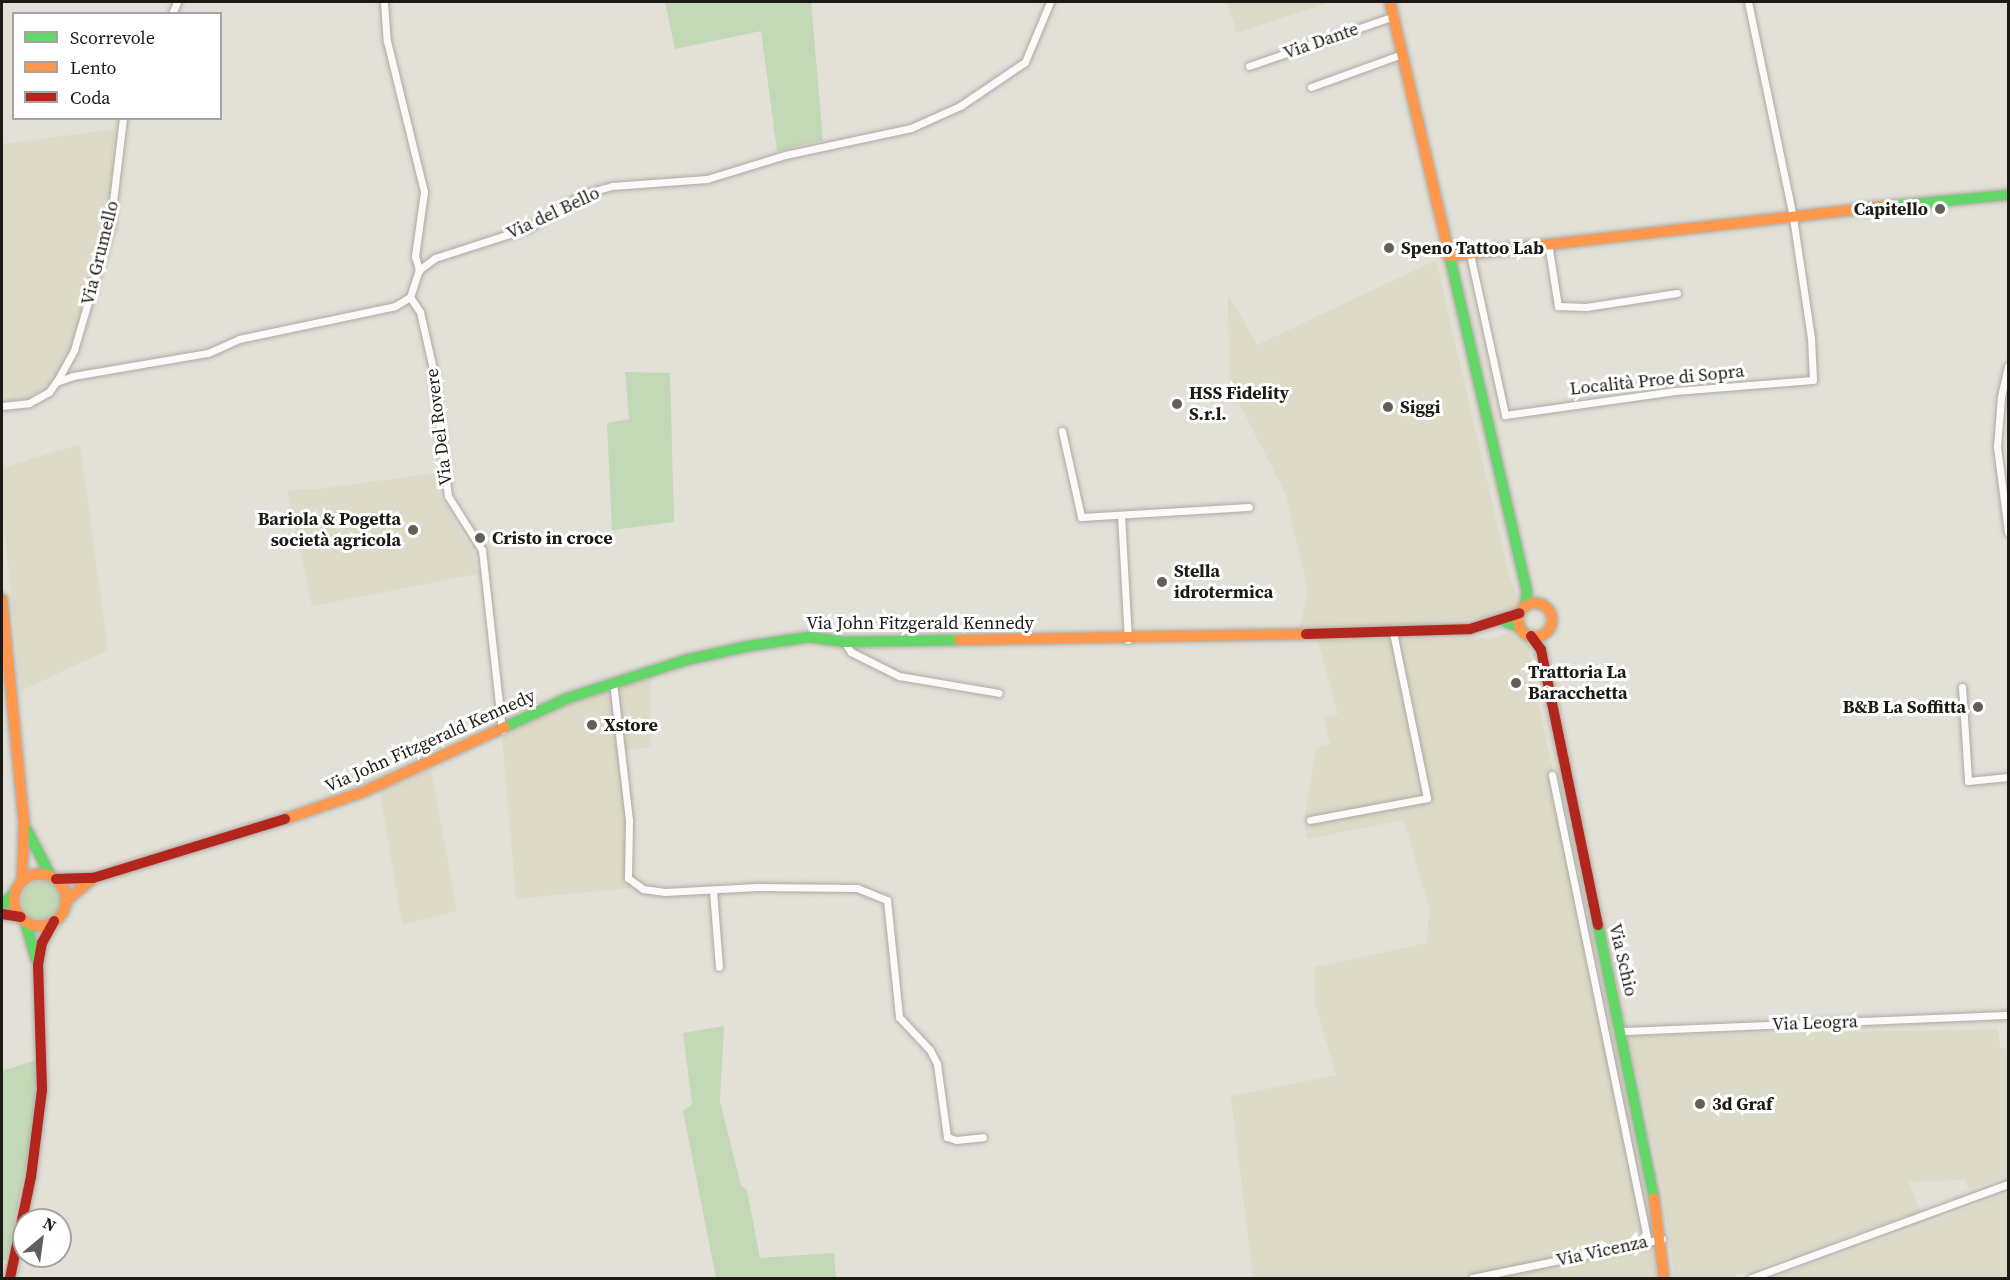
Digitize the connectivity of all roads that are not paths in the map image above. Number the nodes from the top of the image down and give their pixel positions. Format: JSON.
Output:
{"nodes":[{"id":1,"x":384,"y":2,"type":"edge"},
{"id":2,"x":1050,"y":2,"type":"edge"},
{"id":3,"x":1390,"y":2,"type":"edge"},
{"id":4,"x":1748,"y":2,"type":"edge"},
{"id":5,"x":1394,"y":16,"type":"junction"},
{"id":6,"x":1402,"y":54,"type":"junction"},
{"id":7,"x":1249,"y":66,"type":"dead end"},
{"id":8,"x":1311,"y":87,"type":"dead end"},
{"id":9,"x":123,"y":120,"type":"edge"},
{"id":10,"x":2008,"y":195,"type":"edge"},
{"id":11,"x":1793,"y":217,"type":"junction"},
{"id":12,"x":1548,"y":243,"type":"junction"},
{"id":13,"x":1470,"y":254,"type":"junction"},
{"id":14,"x":1448,"y":256,"type":"junction"},
{"id":15,"x":419,"y":270,"type":"junction"},
{"id":16,"x":1677,"y":293,"type":"dead end"},
{"id":17,"x":410,"y":297,"type":"junction"},
{"id":18,"x":2008,"y":366,"type":"edge"},
{"id":19,"x":56,"y":382,"type":"junction"},
{"id":20,"x":2,"y":406,"type":"edge"},
{"id":21,"x":1062,"y":431,"type":"dead end"},
{"id":22,"x":1249,"y":507,"type":"dead end"},
{"id":23,"x":1121,"y":516,"type":"junction"},
{"id":24,"x":2008,"y":532,"type":"edge"},
{"id":25,"x":1527,"y":591,"type":"junction"},
{"id":26,"x":2,"y":599,"type":"edge"},
{"id":27,"x":1540,"y":604,"type":"junction"},
{"id":28,"x":1522,"y":610,"type":"junction"},
{"id":29,"x":1504,"y":621,"type":"junction"},
{"id":30,"x":1520,"y":627,"type":"junction"},
{"id":31,"x":1393,"y":632,"type":"junction"},
{"id":32,"x":1546,"y":633,"type":"junction"},
{"id":33,"x":1531,"y":636,"type":"junction"},
{"id":34,"x":1128,"y":640,"type":"junction"},
{"id":35,"x":844,"y":642,"type":"junction"},
{"id":36,"x":1541,"y":650,"type":"junction"},
{"id":37,"x":613,"y":681,"type":"junction"},
{"id":38,"x":1962,"y":687,"type":"dead end"},
{"id":39,"x":999,"y":693,"type":"dead end"},
{"id":40,"x":502,"y":730,"type":"junction"},
{"id":41,"x":1552,"y":775,"type":"dead end"},
{"id":42,"x":2008,"y":777,"type":"edge"},
{"id":43,"x":1310,"y":820,"type":"dead end"},
{"id":44,"x":24,"y":822,"type":"junction"},
{"id":45,"x":53,"y":877,"type":"junction"},
{"id":46,"x":93,"y":879,"type":"junction"},
{"id":47,"x":19,"y":886,"type":"junction"},
{"id":48,"x":712,"y":891,"type":"junction"},
{"id":49,"x":66,"y":901,"type":"junction"},
{"id":50,"x":2,"y":906,"type":"edge"},
{"id":51,"x":2,"y":914,"type":"edge"},
{"id":52,"x":23,"y":919,"type":"junction"},
{"id":53,"x":54,"y":921,"type":"junction"},
{"id":54,"x":38,"y":965,"type":"junction"},
{"id":55,"x":719,"y":967,"type":"dead end"},
{"id":56,"x":2008,"y":1016,"type":"edge"},
{"id":57,"x":1622,"y":1030,"type":"junction"},
{"id":58,"x":983,"y":1137,"type":"dead end"},
{"id":59,"x":2008,"y":1184,"type":"edge"},
{"id":60,"x":1662,"y":1239,"type":"junction"},
{"id":61,"x":1648,"y":1242,"type":"junction"},
{"id":62,"x":10,"y":1278,"type":"edge"},
{"id":63,"x":1472,"y":1278,"type":"edge"},
{"id":64,"x":1664,"y":1278,"type":"edge"},
{"id":65,"x":1751,"y":1278,"type":"edge"}],
"edges":[{"from":1,"to":15,"type":"street"},
{"from":2,"to":15,"type":"street","name":"Via del Bello"},
{"from":3,"to":5,"type":"main road"},
{"from":4,"to":11,"type":"street","name":"Località Proe di Sopra"},
{"from":5,"to":6,"type":"main road"},
{"from":5,"to":7,"type":"street","name":"Via Dante"},
{"from":6,"to":8,"type":"street"},
{"from":6,"to":14,"type":"main road"},
{"from":9,"to":19,"type":"street","name":"Via Grumello"},
{"from":10,"to":11,"type":"main road"},
{"from":11,"to":12,"type":"main road"},
{"from":11,"to":13,"type":"street","name":"Località Proe di Sopra"},
{"from":12,"to":13,"type":"main road"},
{"from":12,"to":16,"type":"street"},
{"from":13,"to":14,"type":"main road"},
{"from":14,"to":25,"type":"main road"},
{"from":15,"to":17,"type":"street"},
{"from":17,"to":19,"type":"street"},
{"from":17,"to":40,"type":"street","name":"Via Del Rovere"},
{"from":18,"to":24,"type":"street"},
{"from":19,"to":20,"type":"street"},
{"from":21,"to":23,"type":"street"},
{"from":22,"to":23,"type":"street"},
{"from":23,"to":34,"type":"street"},
{"from":25,"to":27,"type":"main road"},
{"from":25,"to":28,"type":"main road"},
{"from":26,"to":44,"type":"main road"},
{"from":27,"to":28,"type":"main road"},
{"from":27,"to":32,"type":"main road"},
{"from":28,"to":29,"type":"main road","name":"Via John Fitzgerald Kennedy"},
{"from":28,"to":30,"type":"main road"},
{"from":29,"to":30,"type":"main road"},
{"from":29,"to":31,"type":"main road","name":"Via John Fitzgerald Kennedy"},
{"from":30,"to":33,"type":"main road"},
{"from":31,"to":34,"type":"main road","name":"Via John Fitzgerald Kennedy"},
{"from":31,"to":43,"type":"street"},
{"from":32,"to":33,"type":"main road"},
{"from":32,"to":36,"type":"main road","name":"Via Schio"},
{"from":33,"to":36,"type":"main road","name":"Via Schio"},
{"from":34,"to":35,"type":"main road","name":"Via John Fitzgerald Kennedy"},
{"from":35,"to":37,"type":"main road","name":"Via John Fitzgerald Kennedy"},
{"from":35,"to":39,"type":"street"},
{"from":36,"to":57,"type":"main road","name":"Via Schio"},
{"from":37,"to":40,"type":"main road","name":"Via John Fitzgerald Kennedy"},
{"from":37,"to":48,"type":"street"},
{"from":38,"to":42,"type":"street"},
{"from":40,"to":46,"type":"main road","name":"Via John Fitzgerald Kennedy"},
{"from":41,"to":61,"type":"street","name":"Via Schio"},
{"from":44,"to":45,"type":"main road"},
{"from":44,"to":47,"type":"main road"},
{"from":45,"to":46,"type":"main road","name":"Via John Fitzgerald Kennedy"},
{"from":45,"to":47,"type":"main road"},
{"from":45,"to":49,"type":"main road"},
{"from":46,"to":49,"type":"main road","name":"Via John Fitzgerald Kennedy"},
{"from":47,"to":50,"type":"main road"},
{"from":47,"to":52,"type":"main road"},
{"from":48,"to":55,"type":"street"},
{"from":48,"to":58,"type":"street"},
{"from":49,"to":53,"type":"main road"},
{"from":51,"to":52,"type":"main road"},
{"from":52,"to":53,"type":"main road"},
{"from":52,"to":54,"type":"main road"},
{"from":53,"to":54,"type":"main road"},
{"from":54,"to":62,"type":"main road"},
{"from":56,"to":57,"type":"street","name":"Via Leogra"},
{"from":57,"to":60,"type":"main road","name":"Via Schio"},
{"from":59,"to":65,"type":"street"},
{"from":60,"to":61,"type":"street","name":"Via Vicenza"},
{"from":60,"to":64,"type":"main road","name":"Via Schio"},
{"from":61,"to":63,"type":"street","name":"Via Vicenza"}]}
